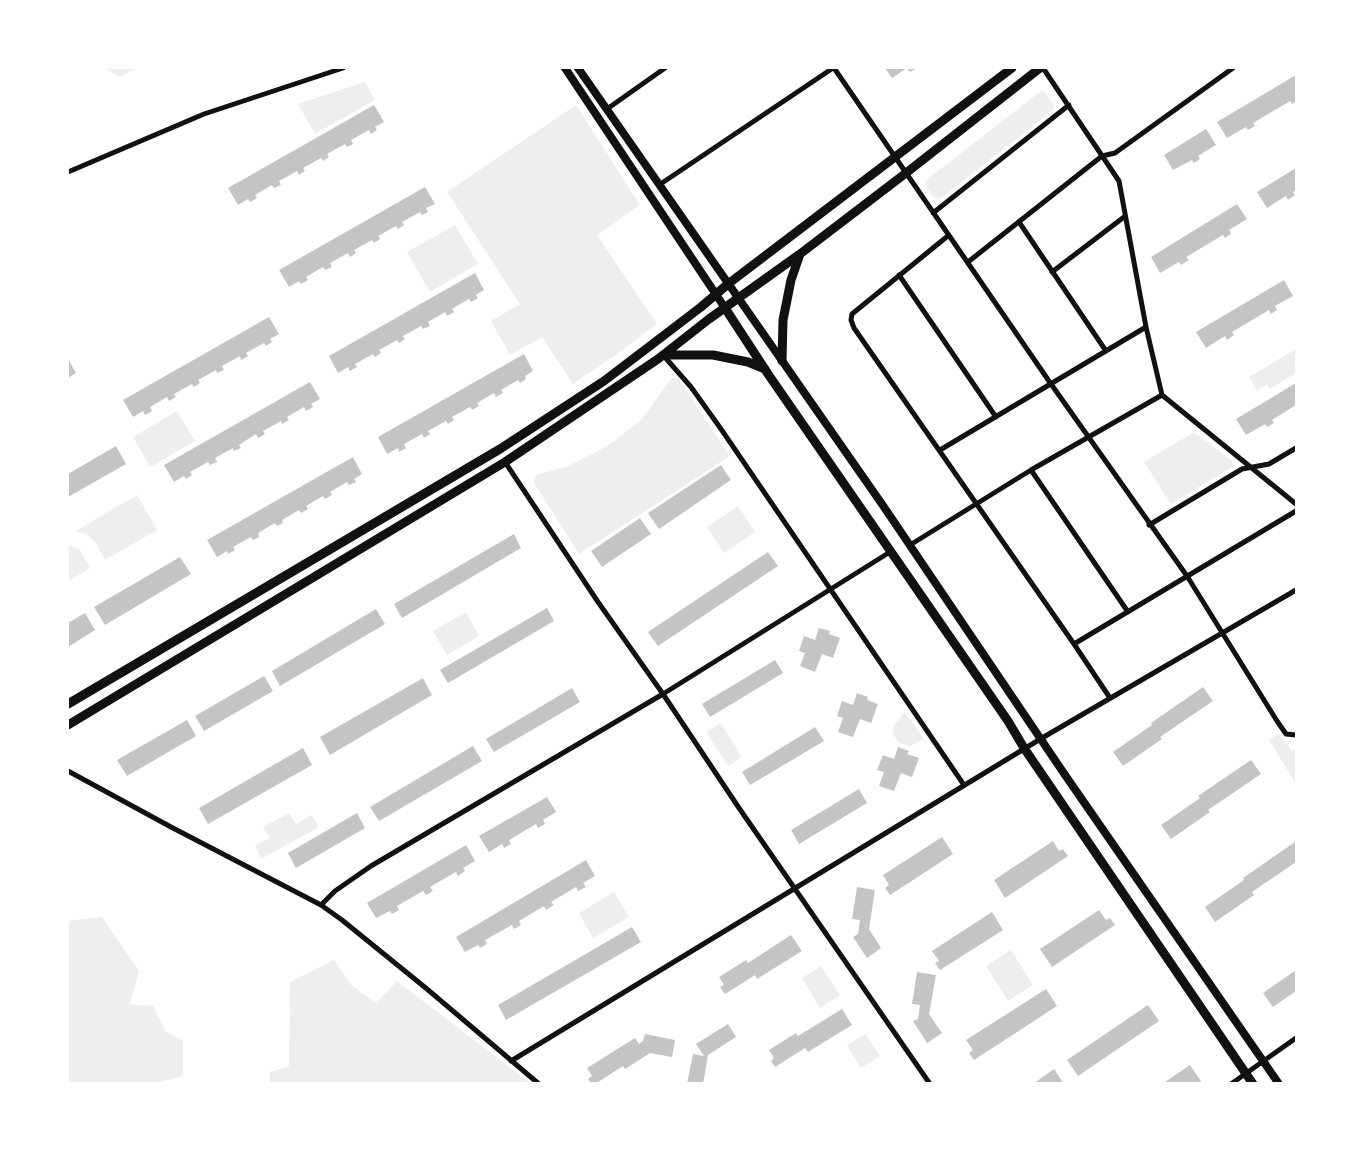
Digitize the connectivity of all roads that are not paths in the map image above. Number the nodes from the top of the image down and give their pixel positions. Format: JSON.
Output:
{"nodes":[{"id":1,"x":343,"y":68,"type":"edge"},
{"id":2,"x":565,"y":68,"type":"edge"},
{"id":3,"x":578,"y":68,"type":"edge"},
{"id":4,"x":665,"y":68,"type":"edge"},
{"id":5,"x":833,"y":68,"type":"edge"},
{"id":6,"x":1012,"y":68,"type":"edge"},
{"id":7,"x":1041,"y":68,"type":"edge"},
{"id":8,"x":1233,"y":68,"type":"edge"},
{"id":9,"x":1069,"y":105,"type":"junction"},
{"id":10,"x":607,"y":109,"type":"junction"},
{"id":11,"x":1102,"y":156,"type":"junction"},
{"id":12,"x":894,"y":158,"type":"junction"},
{"id":13,"x":68,"y":172,"type":"edge"},
{"id":14,"x":906,"y":173,"type":"junction"},
{"id":15,"x":659,"y":185,"type":"junction"},
{"id":16,"x":933,"y":213,"type":"junction"},
{"id":17,"x":1124,"y":217,"type":"junction"},
{"id":18,"x":1019,"y":222,"type":"junction"},
{"id":19,"x":949,"y":235,"type":"junction"},
{"id":20,"x":800,"y":254,"type":"junction"},
{"id":21,"x":968,"y":262,"type":"junction"},
{"id":22,"x":1052,"y":272,"type":"junction"},
{"id":23,"x":899,"y":274,"type":"junction"},
{"id":24,"x":728,"y":284,"type":"junction"},
{"id":25,"x":716,"y":294,"type":"junction"},
{"id":26,"x":739,"y":298,"type":"junction"},
{"id":27,"x":725,"y":308,"type":"junction"},
{"id":28,"x":1146,"y":327,"type":"junction"},
{"id":29,"x":1106,"y":351,"type":"junction"},
{"id":30,"x":663,"y":355,"type":"junction"},
{"id":31,"x":782,"y":362,"type":"junction"},
{"id":32,"x":765,"y":369,"type":"junction"},
{"id":33,"x":1051,"y":384,"type":"junction"},
{"id":34,"x":1162,"y":395,"type":"junction"},
{"id":35,"x":996,"y":417,"type":"junction"},
{"id":36,"x":1088,"y":436,"type":"junction"},
{"id":37,"x":1296,"y":448,"type":"edge"},
{"id":38,"x":940,"y":450,"type":"junction"},
{"id":39,"x":505,"y":462,"type":"junction"},
{"id":40,"x":1252,"y":468,"type":"junction"},
{"id":41,"x":1031,"y":470,"type":"junction"},
{"id":42,"x":976,"y":504,"type":"junction"},
{"id":43,"x":1296,"y":504,"type":"edge"},
{"id":44,"x":1296,"y":511,"type":"edge"},
{"id":45,"x":1149,"y":525,"type":"junction"},
{"id":46,"x":910,"y":545,"type":"junction"},
{"id":47,"x":890,"y":552,"type":"junction"},
{"id":48,"x":1187,"y":576,"type":"junction"},
{"id":49,"x":830,"y":590,"type":"junction"},
{"id":50,"x":1296,"y":590,"type":"edge"},
{"id":51,"x":1128,"y":612,"type":"junction"},
{"id":52,"x":1222,"y":632,"type":"junction"},
{"id":53,"x":1074,"y":644,"type":"junction"},
{"id":54,"x":663,"y":694,"type":"junction"},
{"id":55,"x":1110,"y":698,"type":"junction"},
{"id":56,"x":68,"y":704,"type":"edge"},
{"id":57,"x":68,"y":725,"type":"edge"},
{"id":58,"x":1296,"y":735,"type":"edge"},
{"id":59,"x":1042,"y":738,"type":"junction"},
{"id":60,"x":1024,"y":748,"type":"junction"},
{"id":61,"x":68,"y":771,"type":"edge"},
{"id":62,"x":964,"y":785,"type":"junction"},
{"id":63,"x":796,"y":888,"type":"junction"},
{"id":64,"x":321,"y":905,"type":"junction"},
{"id":65,"x":1296,"y":1038,"type":"edge"},
{"id":66,"x":511,"y":1061,"type":"junction"},
{"id":67,"x":1263,"y":1061,"type":"junction"},
{"id":68,"x":1245,"y":1073,"type":"junction"},
{"id":69,"x":539,"y":1084,"type":"edge"},
{"id":70,"x":930,"y":1084,"type":"edge"},
{"id":71,"x":1231,"y":1084,"type":"edge"},
{"id":72,"x":1253,"y":1084,"type":"edge"},
{"id":73,"x":1279,"y":1084,"type":"edge"}],
"edges":[{"from":1,"to":13,"type":"street"},
{"from":2,"to":25,"type":"street"},
{"from":3,"to":10,"type":"street"},
{"from":4,"to":10,"type":"street"},
{"from":5,"to":12,"type":"street"},
{"from":5,"to":15,"type":"street"},
{"from":6,"to":12,"type":"main road"},
{"from":7,"to":9,"type":"street"},
{"from":7,"to":14,"type":"main road"},
{"from":8,"to":11,"type":"street"},
{"from":9,"to":11,"type":"street"},
{"from":9,"to":16,"type":"street"},
{"from":10,"to":15,"type":"street"},
{"from":11,"to":17,"type":"street"},
{"from":11,"to":18,"type":"street"},
{"from":12,"to":14,"type":"street"},
{"from":12,"to":24,"type":"main road"},
{"from":14,"to":16,"type":"street"},
{"from":14,"to":20,"type":"main road"},
{"from":15,"to":24,"type":"street"},
{"from":16,"to":19,"type":"street"},
{"from":17,"to":22,"type":"street"},
{"from":17,"to":28,"type":"street"},
{"from":18,"to":21,"type":"street"},
{"from":18,"to":22,"type":"street"},
{"from":19,"to":21,"type":"street"},
{"from":19,"to":23,"type":"street"},
{"from":20,"to":26,"type":"main road"},
{"from":20,"to":31,"type":"main road"},
{"from":21,"to":33,"type":"street"},
{"from":22,"to":29,"type":"street"},
{"from":23,"to":35,"type":"street"},
{"from":23,"to":38,"type":"street"},
{"from":24,"to":25,"type":"main road"},
{"from":24,"to":26,"type":"street"},
{"from":25,"to":27,"type":"street"},
{"from":25,"to":56,"type":"main road"},
{"from":26,"to":27,"type":"main road"},
{"from":26,"to":31,"type":"street"},
{"from":27,"to":30,"type":"main road"},
{"from":27,"to":32,"type":"main road"},
{"from":28,"to":29,"type":"street"},
{"from":28,"to":34,"type":"street"},
{"from":29,"to":33,"type":"street"},
{"from":30,"to":32,"type":"main road"},
{"from":30,"to":39,"type":"main road"},
{"from":30,"to":49,"type":"street"},
{"from":31,"to":46,"type":"street"},
{"from":32,"to":47,"type":"main road"},
{"from":33,"to":35,"type":"street"},
{"from":33,"to":36,"type":"street"},
{"from":34,"to":36,"type":"street"},
{"from":34,"to":40,"type":"street"},
{"from":35,"to":38,"type":"street"},
{"from":36,"to":41,"type":"street"},
{"from":36,"to":45,"type":"street"},
{"from":37,"to":40,"type":"street"},
{"from":38,"to":42,"type":"street"},
{"from":39,"to":54,"type":"street"},
{"from":39,"to":57,"type":"main road"},
{"from":40,"to":43,"type":"street"},
{"from":40,"to":45,"type":"street"},
{"from":41,"to":42,"type":"street"},
{"from":41,"to":51,"type":"street"},
{"from":42,"to":46,"type":"street"},
{"from":42,"to":53,"type":"street"},
{"from":44,"to":48,"type":"street"},
{"from":45,"to":48,"type":"street"},
{"from":46,"to":59,"type":"street"},
{"from":47,"to":49,"type":"street"},
{"from":47,"to":60,"type":"main road"},
{"from":48,"to":51,"type":"street"},
{"from":48,"to":52,"type":"street"},
{"from":49,"to":54,"type":"street"},
{"from":49,"to":62,"type":"street"},
{"from":50,"to":52,"type":"street"},
{"from":51,"to":53,"type":"street"},
{"from":52,"to":55,"type":"street"},
{"from":52,"to":58,"type":"street"},
{"from":53,"to":55,"type":"street"},
{"from":54,"to":63,"type":"street"},
{"from":54,"to":64,"type":"street"},
{"from":55,"to":59,"type":"street"},
{"from":59,"to":60,"type":"street"},
{"from":59,"to":67,"type":"street"},
{"from":60,"to":62,"type":"street"},
{"from":60,"to":68,"type":"main road"},
{"from":61,"to":64,"type":"street"},
{"from":62,"to":63,"type":"street"},
{"from":63,"to":66,"type":"street"},
{"from":63,"to":70,"type":"street"},
{"from":64,"to":66,"type":"street"},
{"from":65,"to":67,"type":"street"},
{"from":66,"to":69,"type":"street"},
{"from":67,"to":68,"type":"street"},
{"from":67,"to":73,"type":"street"},
{"from":68,"to":71,"type":"street"},
{"from":68,"to":72,"type":"main road"}]}
